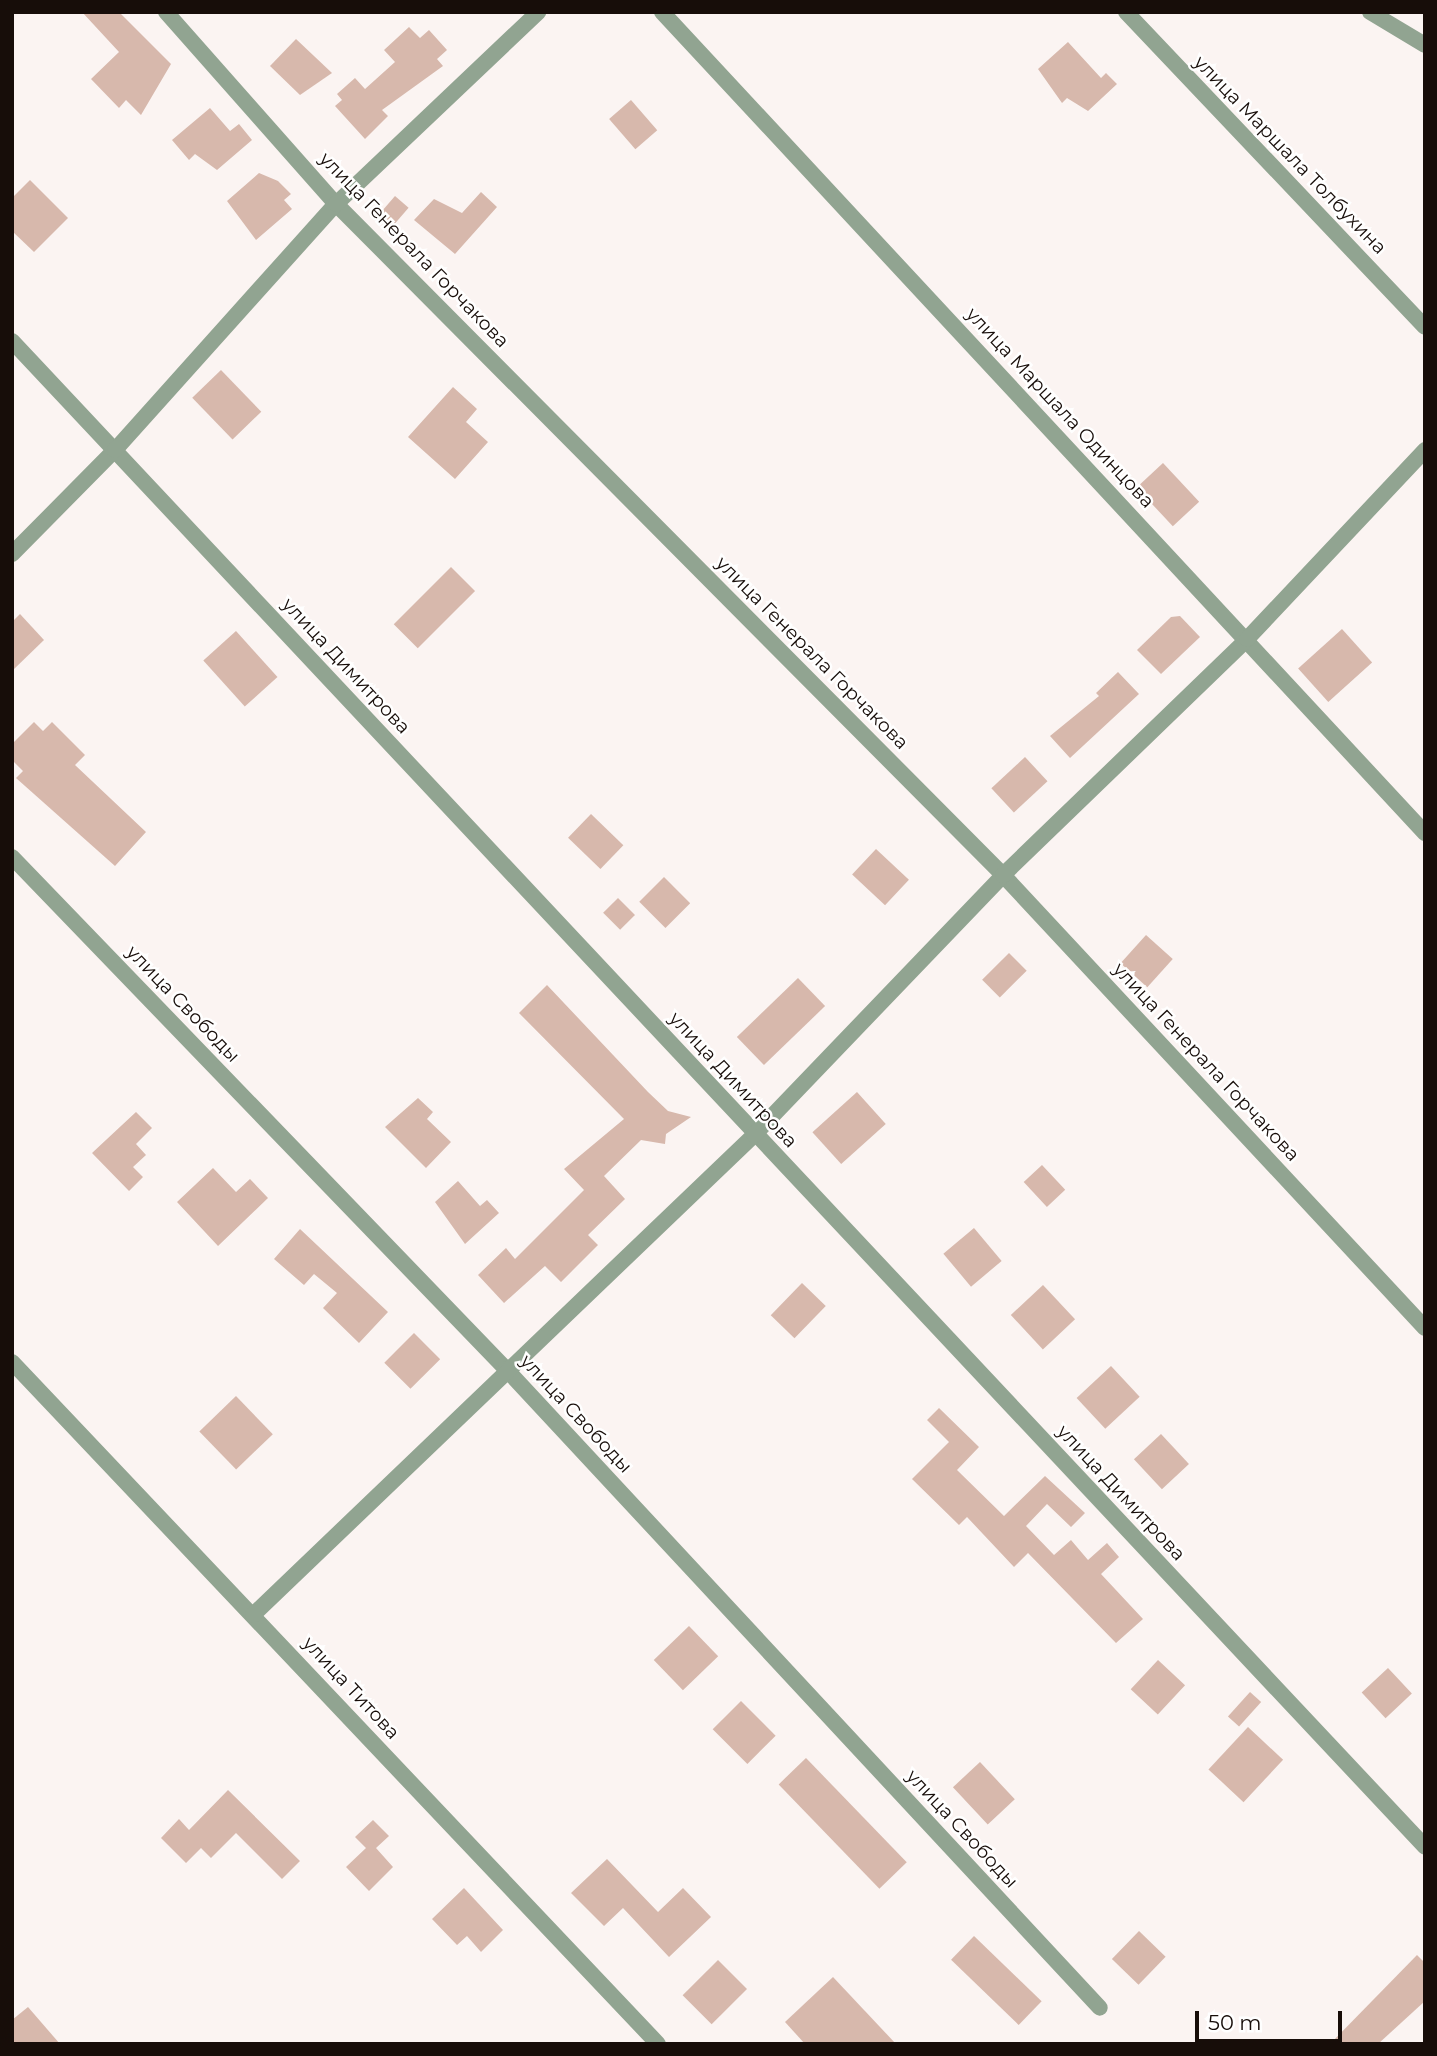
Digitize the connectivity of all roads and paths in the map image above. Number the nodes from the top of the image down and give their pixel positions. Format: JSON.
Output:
{"nodes":[{"id":1,"x":166,"y":12,"type":"edge"},
{"id":2,"x":538,"y":12,"type":"edge"},
{"id":3,"x":662,"y":12,"type":"edge"},
{"id":4,"x":1126,"y":12,"type":"edge"},
{"id":5,"x":1370,"y":12,"type":"edge"},
{"id":6,"x":1425,"y":45,"type":"edge"},
{"id":7,"x":337,"y":204,"type":"junction"},
{"id":8,"x":1425,"y":327,"type":"edge"},
{"id":9,"x":12,"y":341,"type":"edge"},
{"id":10,"x":115,"y":450,"type":"junction"},
{"id":11,"x":1425,"y":450,"type":"edge"},
{"id":12,"x":12,"y":554,"type":"edge"},
{"id":13,"x":1247,"y":639,"type":"junction"},
{"id":14,"x":1425,"y":833,"type":"edge"},
{"id":15,"x":12,"y":857,"type":"edge"},
{"id":16,"x":1003,"y":875,"type":"junction"},
{"id":17,"x":754,"y":1135,"type":"junction"},
{"id":18,"x":1425,"y":1328,"type":"edge"},
{"id":19,"x":12,"y":1362,"type":"edge"},
{"id":20,"x":506,"y":1369,"type":"junction"},
{"id":21,"x":253,"y":1615,"type":"junction"},
{"id":22,"x":1425,"y":1847,"type":"edge"},
{"id":23,"x":1100,"y":2008,"type":"dead end"},
{"id":24,"x":658,"y":2044,"type":"edge"}],
"edges":[{"from":1,"to":7,"type":"street","name":"улица Генерала Горчакова"},
{"from":2,"to":7,"type":"street"},
{"from":3,"to":13,"type":"street","name":"улица Маршала Одинцова"},
{"from":4,"to":8,"type":"street","name":"улица Маршала Толбухина"},
{"from":5,"to":6,"type":"street"},
{"from":7,"to":10,"type":"street"},
{"from":7,"to":16,"type":"street","name":"улица Генерала Горчакова"},
{"from":9,"to":10,"type":"street","name":"улица Димитрова"},
{"from":10,"to":12,"type":"street"},
{"from":10,"to":17,"type":"street","name":"улица Димитрова"},
{"from":11,"to":13,"type":"street"},
{"from":13,"to":14,"type":"street","name":"улица Маршала Одинцова"},
{"from":13,"to":16,"type":"street"},
{"from":15,"to":20,"type":"street","name":"улица Свободы"},
{"from":16,"to":17,"type":"street"},
{"from":16,"to":18,"type":"street","name":"улица Генерала Горчакова"},
{"from":17,"to":20,"type":"street"},
{"from":17,"to":22,"type":"street","name":"улица Димитрова"},
{"from":19,"to":21,"type":"street","name":"улица Титова"},
{"from":20,"to":21,"type":"street"},
{"from":20,"to":23,"type":"street","name":"улица Свободы"},
{"from":21,"to":24,"type":"street","name":"улица Титова"}]}
